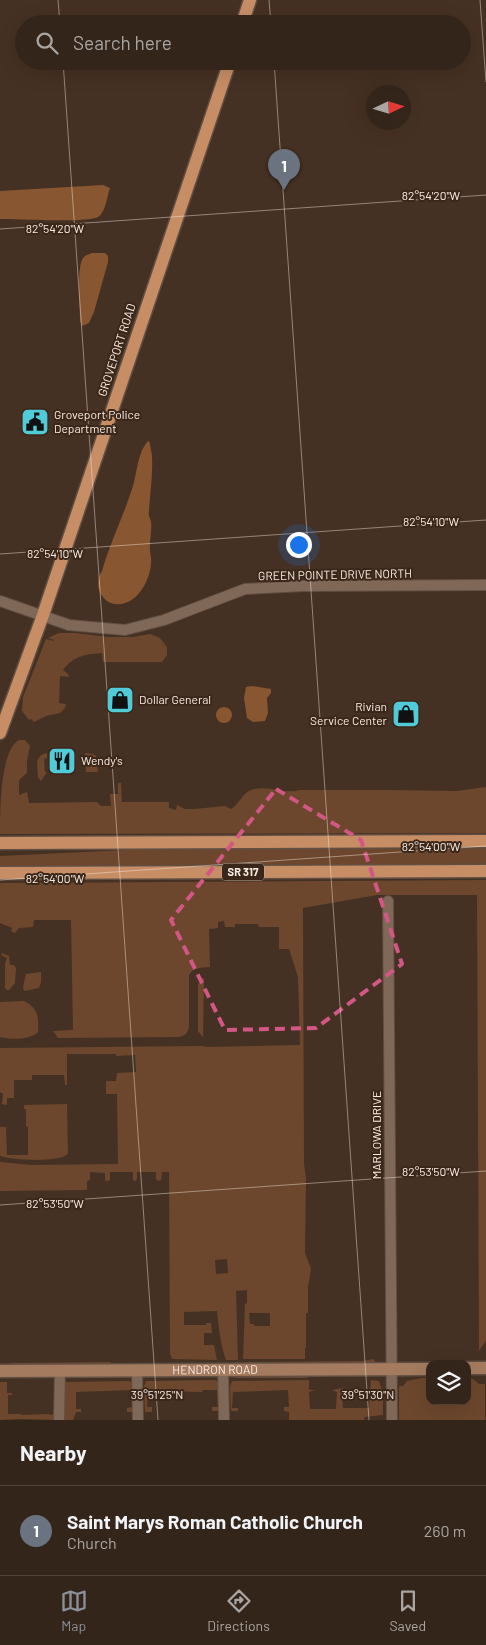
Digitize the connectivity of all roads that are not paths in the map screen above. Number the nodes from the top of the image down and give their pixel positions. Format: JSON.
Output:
{"nodes":[{"id":1,"x":250,"y":0,"type":"edge"},
{"id":2,"x":245,"y":15,"type":"edge"},
{"id":3,"x":227,"y":70,"type":"edge"},
{"id":4,"x":486,"y":586,"type":"edge"},
{"id":5,"x":0,"y":601,"type":"edge"},
{"id":6,"x":43,"y":615,"type":"junction"},
{"id":7,"x":0,"y":733,"type":"edge"},
{"id":8,"x":486,"y":841,"type":"edge"},
{"id":9,"x":0,"y":843,"type":"edge"},
{"id":10,"x":486,"y":871,"type":"edge"},
{"id":11,"x":0,"y":873,"type":"edge"},
{"id":12,"x":388,"y":901,"type":"dead end"},
{"id":13,"x":391,"y":1369,"type":"junction"},
{"id":14,"x":426,"y":1369,"type":"edge"},
{"id":15,"x":60,"y":1370,"type":"junction"},
{"id":16,"x":137,"y":1370,"type":"junction"},
{"id":17,"x":223,"y":1370,"type":"junction"},
{"id":18,"x":0,"y":1371,"type":"edge"},
{"id":19,"x":59,"y":1420,"type":"edge"},
{"id":20,"x":138,"y":1420,"type":"edge"},
{"id":21,"x":224,"y":1420,"type":"edge"},
{"id":22,"x":392,"y":1420,"type":"edge"}],
"edges":[{"from":1,"to":2,"type":"main road"},
{"from":3,"to":6,"type":"main road","name":"GROVEPORT ROAD"},
{"from":4,"to":6,"type":"street","name":"GREEN POINTE DRIVE NORTH"},
{"from":5,"to":6,"type":"street","name":"GREEN POINTE DRIVE NORTH"},
{"from":6,"to":7,"type":"main road","name":"GROVEPORT ROAD"},
{"from":8,"to":9,"type":"main road"},
{"from":10,"to":11,"type":"main road","number":"SR 317"},
{"from":12,"to":13,"type":"street","name":"MARLOWA DRIVE"},
{"from":13,"to":14,"type":"street","name":"HENDRON ROAD"},
{"from":13,"to":17,"type":"street","name":"HENDRON ROAD"},
{"from":13,"to":22,"type":"street","name":"MARLOWA DRIVE"},
{"from":15,"to":16,"type":"street","name":"HENDRON ROAD"},
{"from":15,"to":18,"type":"street","name":"HENDRON ROAD"},
{"from":15,"to":19,"type":"street"},
{"from":16,"to":17,"type":"street","name":"HENDRON ROAD"},
{"from":16,"to":20,"type":"street"},
{"from":17,"to":21,"type":"street"}]}
